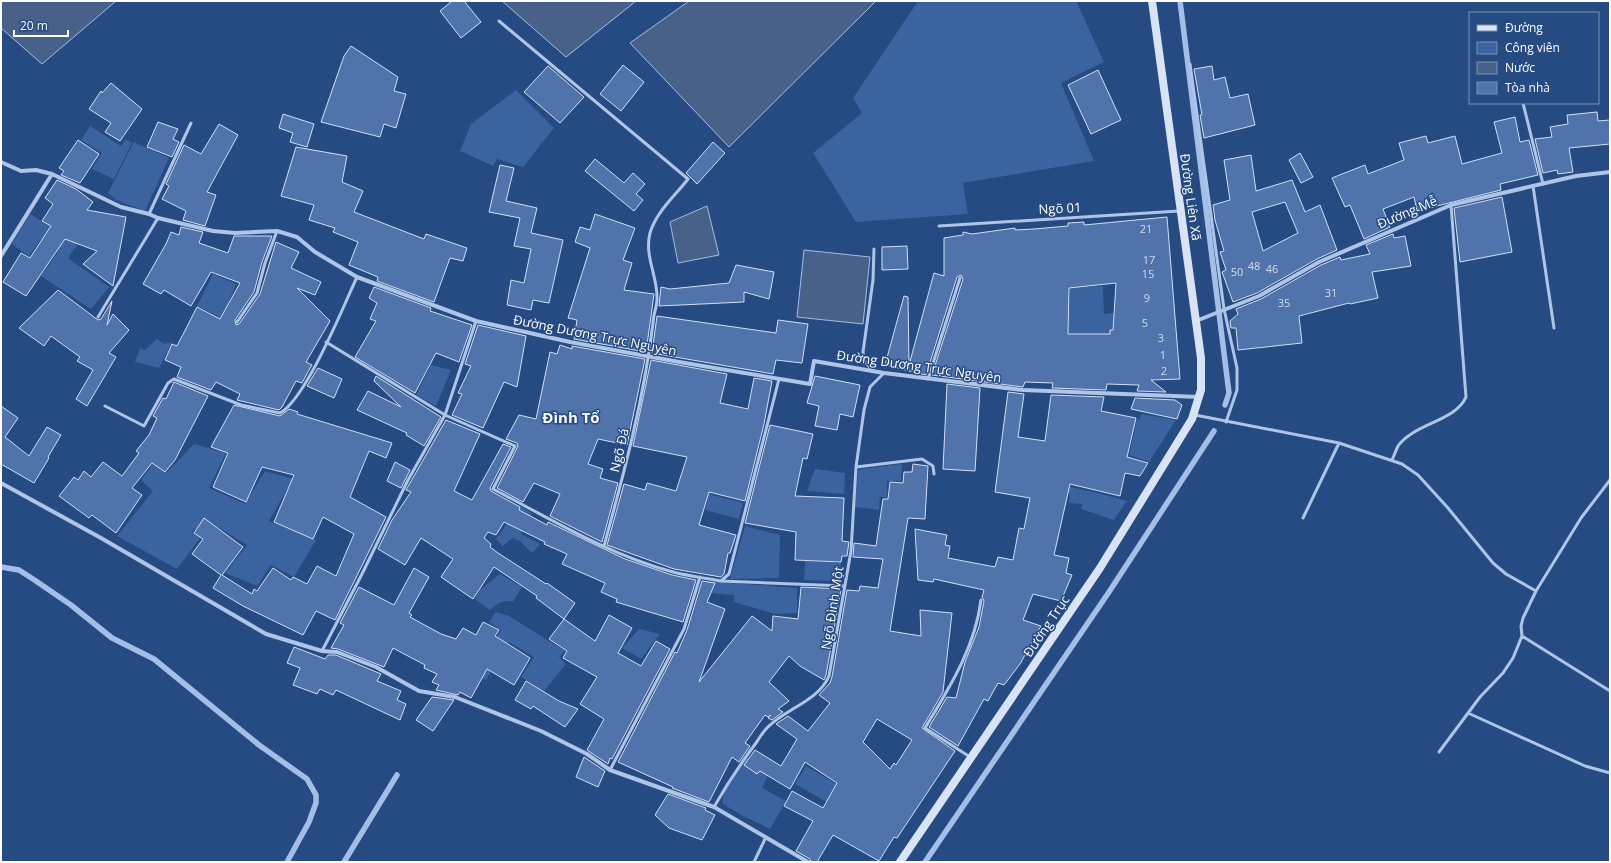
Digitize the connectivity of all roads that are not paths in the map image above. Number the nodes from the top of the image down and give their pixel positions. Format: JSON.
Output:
{"nodes":[{"id":1,"x":1152,"y":1,"type":"edge"},
{"id":2,"x":499,"y":21,"type":"dead end"},
{"id":3,"x":1190,"y":64,"type":"dead end"},
{"id":4,"x":1523,"y":104,"type":"edge"},
{"id":5,"x":191,"y":123,"type":"dead end"},
{"id":6,"x":1,"y":162,"type":"edge"},
{"id":7,"x":1610,"y":172,"type":"edge"},
{"id":8,"x":52,"y":174,"type":"junction"},
{"id":9,"x":1542,"y":184,"type":"junction"},
{"id":10,"x":1533,"y":186,"type":"junction"},
{"id":11,"x":1451,"y":204,"type":"junction"},
{"id":12,"x":1181,"y":211,"type":"junction"},
{"id":13,"x":149,"y":214,"type":"junction"},
{"id":14,"x":158,"y":218,"type":"junction"},
{"id":15,"x":939,"y":226,"type":"dead end"},
{"id":16,"x":277,"y":231,"type":"junction"},
{"id":17,"x":874,"y":249,"type":"dead end"},
{"id":18,"x":1,"y":256,"type":"edge"},
{"id":19,"x":357,"y":277,"type":"junction"},
{"id":20,"x":960,"y":278,"type":"dead end"},
{"id":21,"x":1224,"y":309,"type":"junction"},
{"id":22,"x":98,"y":317,"type":"dead end"},
{"id":23,"x":476,"y":320,"type":"junction"},
{"id":24,"x":1195,"y":321,"type":"junction"},
{"id":25,"x":237,"y":322,"type":"dead end"},
{"id":26,"x":1554,"y":328,"type":"dead end"},
{"id":27,"x":326,"y":342,"type":"junction"},
{"id":28,"x":649,"y":356,"type":"junction"},
{"id":29,"x":875,"y":372,"type":"junction"},
{"id":30,"x":884,"y":373,"type":"junction"},
{"id":31,"x":780,"y":379,"type":"junction"},
{"id":32,"x":928,"y":379,"type":"junction"},
{"id":33,"x":1199,"y":397,"type":"junction"},
{"id":34,"x":105,"y":406,"type":"dead end"},
{"id":35,"x":445,"y":415,"type":"junction"},
{"id":36,"x":1193,"y":415,"type":"junction"},
{"id":37,"x":1226,"y":422,"type":"junction"},
{"id":38,"x":1339,"y":443,"type":"junction"},
{"id":39,"x":1392,"y":460,"type":"junction"},
{"id":40,"x":856,"y":467,"type":"junction"},
{"id":41,"x":934,"y":474,"type":"dead end"},
{"id":42,"x":1610,"y":480,"type":"edge"},
{"id":43,"x":1,"y":483,"type":"edge"},
{"id":44,"x":1303,"y":518,"type":"dead end"},
{"id":45,"x":604,"y":546,"type":"junction"},
{"id":46,"x":700,"y":578,"type":"junction"},
{"id":47,"x":720,"y":581,"type":"junction"},
{"id":48,"x":845,"y":586,"type":"junction"},
{"id":49,"x":1536,"y":591,"type":"junction"},
{"id":50,"x":981,"y":600,"type":"dead end"},
{"id":51,"x":1522,"y":636,"type":"junction"},
{"id":52,"x":322,"y":651,"type":"junction"},
{"id":53,"x":1610,"y":691,"type":"edge"},
{"id":54,"x":1468,"y":713,"type":"junction"},
{"id":55,"x":1439,"y":752,"type":"dead end"},
{"id":56,"x":971,"y":758,"type":"junction"},
{"id":57,"x":610,"y":770,"type":"junction"},
{"id":58,"x":1610,"y":773,"type":"edge"},
{"id":59,"x":714,"y":807,"type":"junction"},
{"id":60,"x":766,"y":837,"type":"junction"},
{"id":61,"x":754,"y":862,"type":"edge"},
{"id":62,"x":808,"y":862,"type":"edge"},
{"id":63,"x":900,"y":862,"type":"edge"}],
"edges":[{"from":1,"to":12,"type":"street","name":"Đường Liên Xã"},
{"from":2,"to":28,"type":"lane","name":"Ngõ Đá"},
{"from":3,"to":21,"type":"lane"},
{"from":4,"to":9,"type":"lane"},
{"from":5,"to":13,"type":"lane"},
{"from":6,"to":8,"type":"street","name":"Đường Dương Trực Nguyên"},
{"from":7,"to":9,"type":"street","name":"Đường Mễ"},
{"from":8,"to":13,"type":"street","name":"Đường Dương Trực Nguyên"},
{"from":8,"to":18,"type":"street"},
{"from":9,"to":10,"type":"street","name":"Đường Mễ"},
{"from":10,"to":11,"type":"street","name":"Đường Mễ"},
{"from":10,"to":26,"type":"lane"},
{"from":11,"to":21,"type":"street","name":"Đường Mễ"},
{"from":11,"to":39,"type":"lane"},
{"from":12,"to":15,"type":"lane","name":"Ngõ 01"},
{"from":12,"to":24,"type":"street","name":"Đường Liên Xã"},
{"from":13,"to":14,"type":"street","name":"Đường Dương Trực Nguyên"},
{"from":14,"to":16,"type":"street","name":"Đường Dương Trực Nguyên"},
{"from":14,"to":22,"type":"lane"},
{"from":16,"to":19,"type":"street","name":"Đường Dương Trực Nguyên"},
{"from":16,"to":25,"type":"lane"},
{"from":17,"to":29,"type":"lane"},
{"from":19,"to":23,"type":"street","name":"Đường Dương Trực Nguyên"},
{"from":19,"to":27,"type":"lane"},
{"from":20,"to":32,"type":"lane"},
{"from":21,"to":24,"type":"street","name":"Đường Mễ"},
{"from":21,"to":37,"type":"lane"},
{"from":23,"to":28,"type":"street","name":"Đường Dương Trực Nguyên"},
{"from":23,"to":35,"type":"lane"},
{"from":24,"to":33,"type":"street","name":"Đường Liên Xã"},
{"from":27,"to":34,"type":"lane"},
{"from":27,"to":35,"type":"lane"},
{"from":28,"to":31,"type":"street","name":"Đường Dương Trực Nguyên"},
{"from":28,"to":45,"type":"lane","name":"Ngõ Đá"},
{"from":29,"to":30,"type":"street","name":"Đường Dương Trực Nguyên"},
{"from":29,"to":31,"type":"street","name":"Đường Dương Trực Nguyên"},
{"from":30,"to":32,"type":"street","name":"Đường Dương Trực Nguyên"},
{"from":30,"to":40,"type":"lane","name":"Ngõ Đình Một"},
{"from":31,"to":47,"type":"lane"},
{"from":32,"to":33,"type":"street","name":"Đường Dương Trực Nguyên"},
{"from":33,"to":36,"type":"street","name":"Đường Trục"},
{"from":35,"to":45,"type":"lane"},
{"from":35,"to":52,"type":"lane"},
{"from":36,"to":37,"type":"lane"},
{"from":36,"to":56,"type":"street","name":"Đường Trục"},
{"from":37,"to":38,"type":"lane"},
{"from":38,"to":39,"type":"lane"},
{"from":38,"to":44,"type":"lane"},
{"from":39,"to":49,"type":"lane"},
{"from":40,"to":41,"type":"lane"},
{"from":40,"to":48,"type":"lane","name":"Ngõ Đình Một"},
{"from":42,"to":49,"type":"lane"},
{"from":43,"to":52,"type":"street"},
{"from":45,"to":46,"type":"lane"},
{"from":46,"to":47,"type":"lane"},
{"from":46,"to":57,"type":"lane"},
{"from":47,"to":48,"type":"lane"},
{"from":48,"to":59,"type":"lane","name":"Ngõ Đình Một"},
{"from":49,"to":51,"type":"lane"},
{"from":50,"to":56,"type":"lane"},
{"from":51,"to":53,"type":"lane"},
{"from":51,"to":54,"type":"lane"},
{"from":52,"to":57,"type":"street"},
{"from":54,"to":55,"type":"lane"},
{"from":54,"to":58,"type":"lane"},
{"from":56,"to":63,"type":"street","name":"Đường Trục"},
{"from":57,"to":59,"type":"street"},
{"from":59,"to":60,"type":"street"},
{"from":60,"to":61,"type":"lane"},
{"from":60,"to":62,"type":"street"}]}
